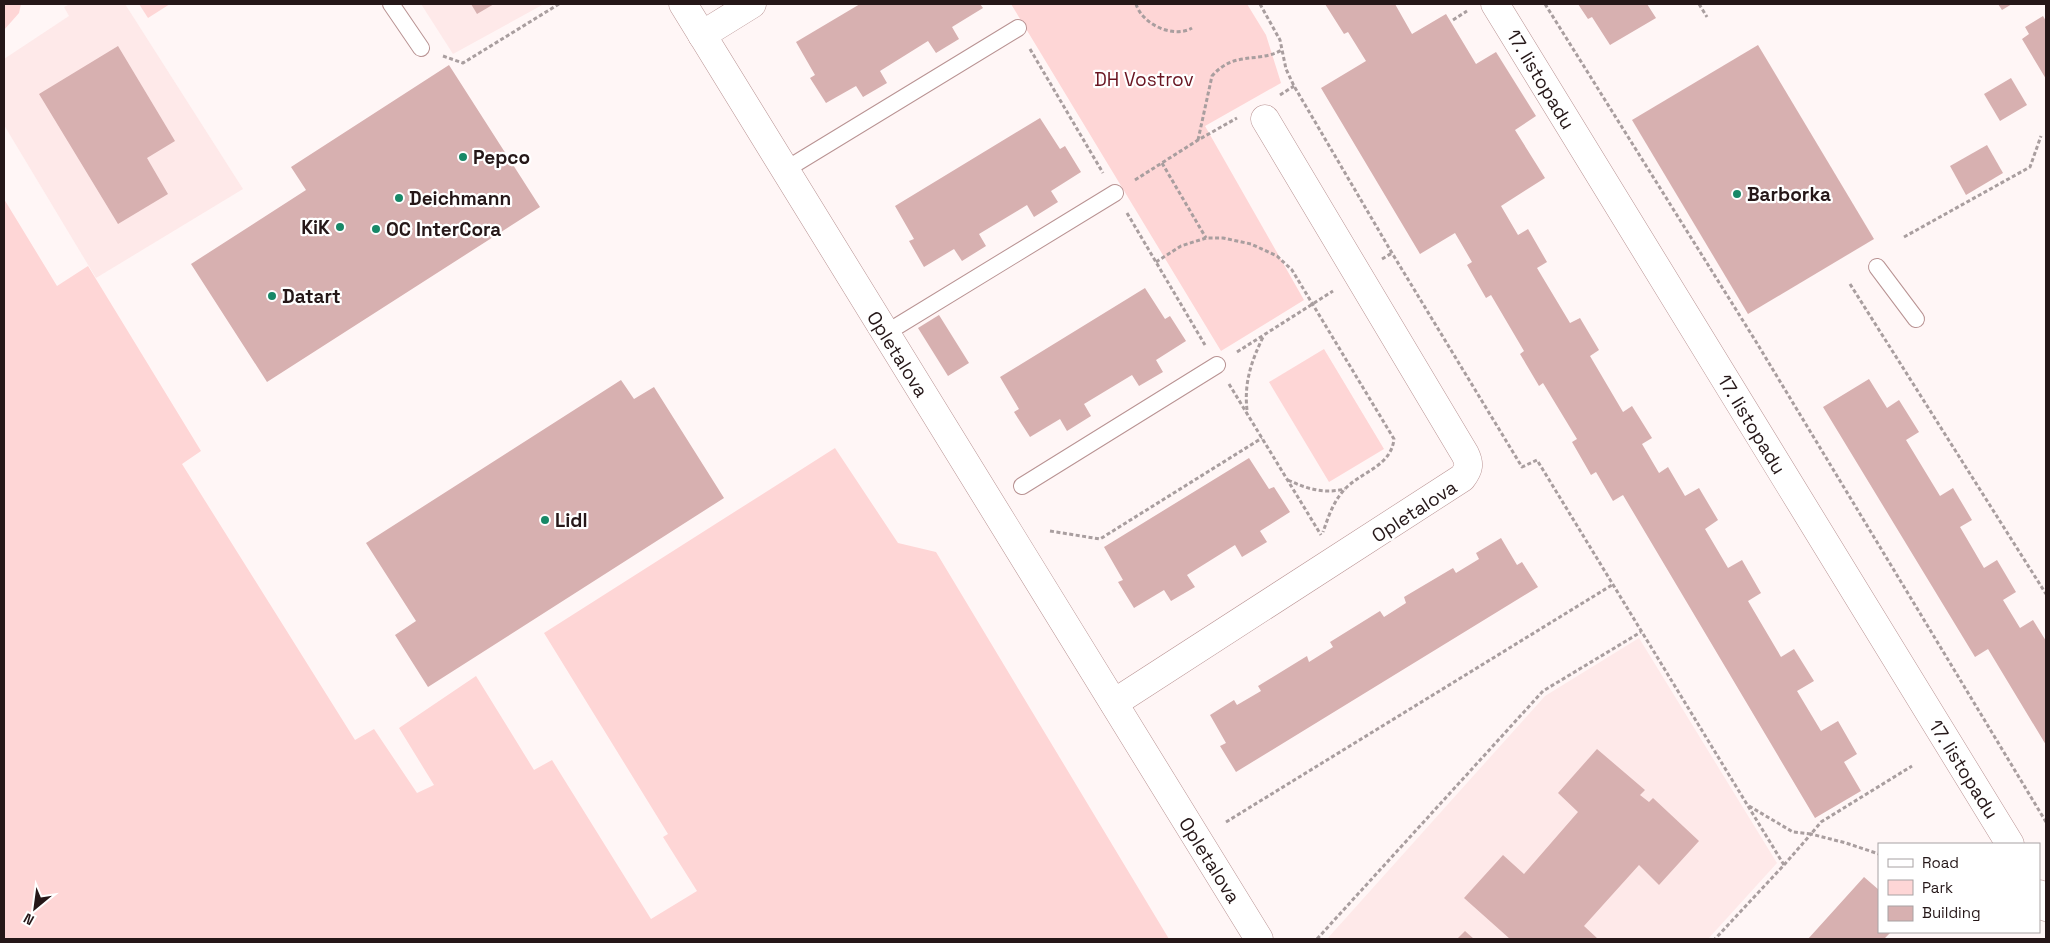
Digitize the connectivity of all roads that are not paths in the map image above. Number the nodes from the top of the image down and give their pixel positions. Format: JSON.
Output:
{"nodes":[{"id":1,"x":391,"y":4,"type":"edge"},
{"id":2,"x":683,"y":4,"type":"edge"},
{"id":3,"x":752,"y":4,"type":"edge"},
{"id":4,"x":1484,"y":5,"type":"edge"},
{"id":5,"x":1018,"y":28,"type":"road end"},
{"id":6,"x":702,"y":36,"type":"junction"},
{"id":7,"x":421,"y":48,"type":"road end"},
{"id":8,"x":1265,"y":119,"type":"dead end"},
{"id":9,"x":785,"y":170,"type":"junction"},
{"id":10,"x":1115,"y":193,"type":"road end"},
{"id":11,"x":1877,"y":267,"type":"dead end"},
{"id":12,"x":1916,"y":319,"type":"dead end"},
{"id":13,"x":886,"y":333,"type":"junction"},
{"id":14,"x":1217,"y":365,"type":"road end"},
{"id":15,"x":1022,"y":486,"type":"dead end"},
{"id":16,"x":1114,"y":703,"type":"junction"},
{"id":17,"x":2009,"y":843,"type":"edge"},
{"id":18,"x":1260,"y":939,"type":"edge"}],
"edges":[{"from":1,"to":7,"type":"lane"},
{"from":2,"to":6,"type":"street","name":"Opletalova"},
{"from":3,"to":6,"type":"street"},
{"from":4,"to":17,"type":"street","name":"17. listopadu"},
{"from":5,"to":9,"type":"lane"},
{"from":6,"to":9,"type":"street","name":"Opletalova"},
{"from":8,"to":16,"type":"street","name":"Opletalova"},
{"from":9,"to":13,"type":"street","name":"Opletalova"},
{"from":10,"to":13,"type":"lane"},
{"from":11,"to":12,"type":"lane"},
{"from":13,"to":16,"type":"street","name":"Opletalova"},
{"from":14,"to":15,"type":"lane"},
{"from":16,"to":18,"type":"street","name":"Opletalova"}]}
